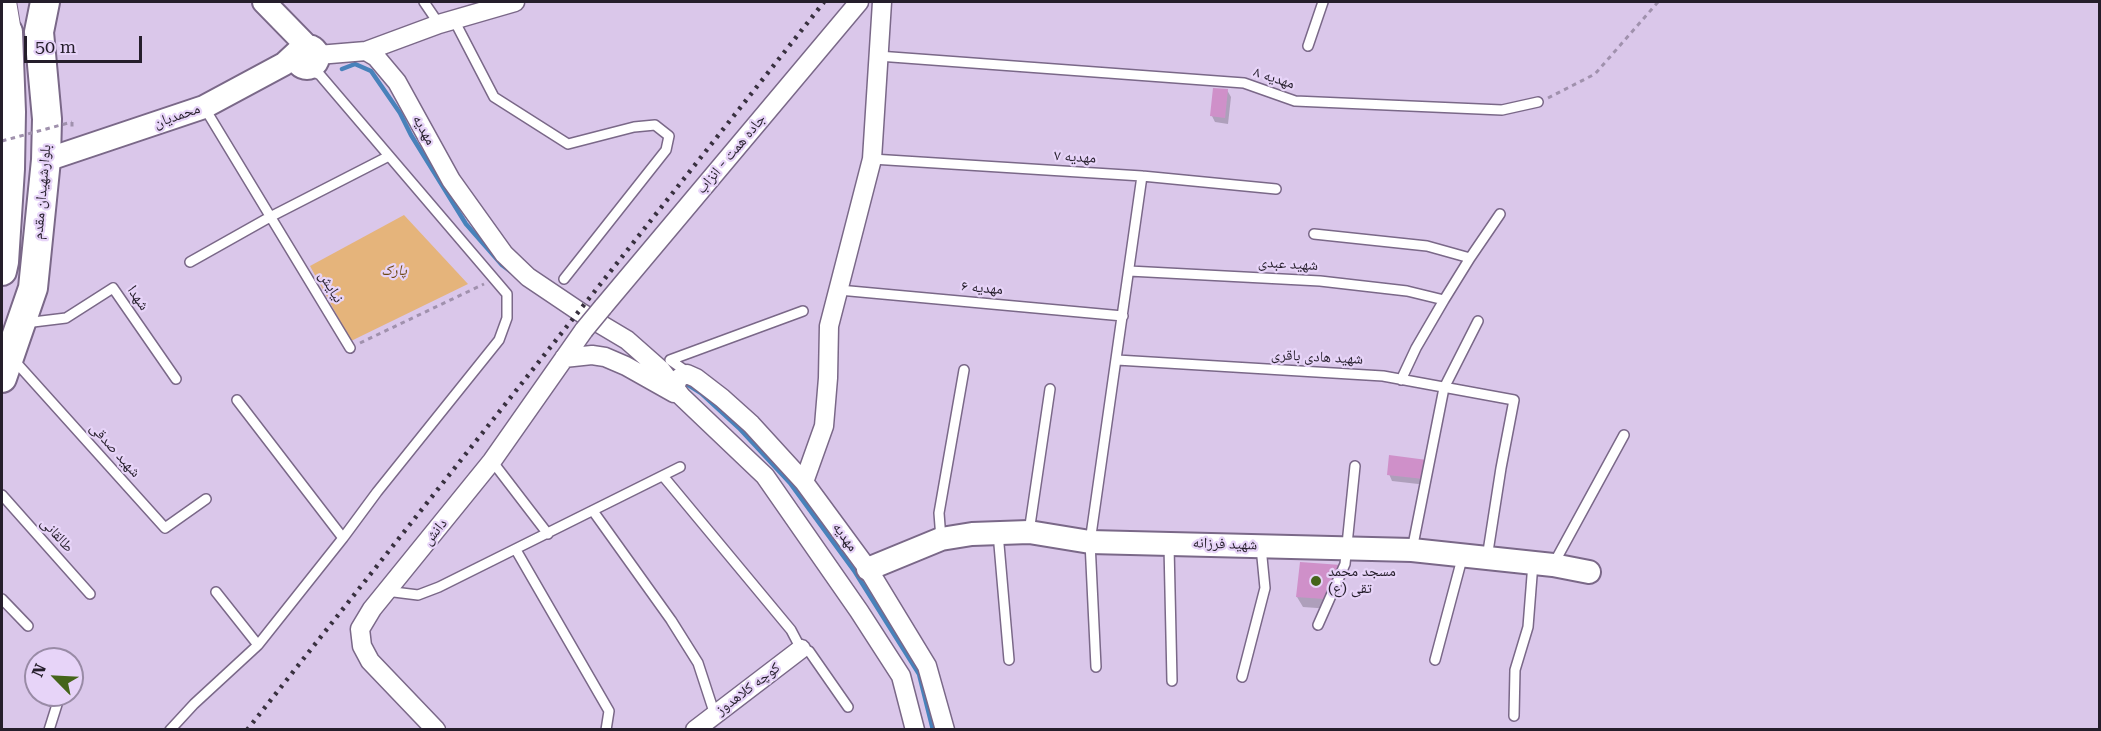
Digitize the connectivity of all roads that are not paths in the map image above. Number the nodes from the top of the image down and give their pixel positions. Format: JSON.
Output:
{"nodes":[{"id":1,"x":3,"y":2,"type":"edge"},
{"id":2,"x":34,"y":2,"type":"edge"},
{"id":3,"x":45,"y":2,"type":"edge"},
{"id":4,"x":264,"y":2,"type":"edge"},
{"id":5,"x":424,"y":2,"type":"edge"},
{"id":6,"x":511,"y":2,"type":"edge"},
{"id":7,"x":859,"y":2,"type":"edge"},
{"id":8,"x":882,"y":2,"type":"edge"},
{"id":9,"x":1323,"y":2,"type":"edge"},
{"id":10,"x":446,"y":22,"type":"junction"},
{"id":11,"x":5,"y":25,"type":"edge"},
{"id":12,"x":39,"y":32,"type":"junction"},
{"id":13,"x":1308,"y":46,"type":"dead end"},
{"id":14,"x":366,"y":51,"type":"junction"},
{"id":15,"x":307,"y":55,"type":"junction"},
{"id":16,"x":878,"y":56,"type":"junction"},
{"id":17,"x":1538,"y":102,"type":"road end"},
{"id":18,"x":204,"y":107,"type":"junction"},
{"id":19,"x":388,"y":156,"type":"junction"},
{"id":20,"x":872,"y":159,"type":"junction"},
{"id":21,"x":46,"y":160,"type":"junction"},
{"id":22,"x":6,"y":172,"type":"edge"},
{"id":23,"x":1142,"y":176,"type":"junction"},
{"id":24,"x":1276,"y":189,"type":"dead end"},
{"id":25,"x":1500,"y":214,"type":"dead end"},
{"id":26,"x":270,"y":217,"type":"junction"},
{"id":27,"x":1314,"y":234,"type":"dead end"},
{"id":28,"x":1470,"y":258,"type":"junction"},
{"id":29,"x":190,"y":262,"type":"dead end"},
{"id":30,"x":2,"y":271,"type":"edge"},
{"id":31,"x":1129,"y":271,"type":"junction"},
{"id":32,"x":564,"y":279,"type":"dead end"},
{"id":33,"x":839,"y":290,"type":"junction"},
{"id":34,"x":1444,"y":300,"type":"junction"},
{"id":35,"x":803,"y":311,"type":"dead end"},
{"id":36,"x":1123,"y":316,"type":"junction"},
{"id":37,"x":1478,"y":321,"type":"dead end"},
{"id":38,"x":20,"y":324,"type":"junction"},
{"id":39,"x":584,"y":330,"type":"joint"},
{"id":40,"x":350,"y":348,"type":"road end"},
{"id":41,"x":564,"y":358,"type":"junction"},
{"id":42,"x":1117,"y":360,"type":"junction"},
{"id":43,"x":5,"y":367,"type":"edge"},
{"id":44,"x":964,"y":370,"type":"dead end"},
{"id":45,"x":695,"y":378,"type":"junction"},
{"id":46,"x":176,"y":379,"type":"dead end"},
{"id":47,"x":1401,"y":380,"type":"junction"},
{"id":48,"x":1444,"y":388,"type":"junction"},
{"id":49,"x":1050,"y":389,"type":"dead end"},
{"id":50,"x":678,"y":392,"type":"junction"},
{"id":51,"x":237,"y":400,"type":"dead end"},
{"id":52,"x":1624,"y":435,"type":"dead end"},
{"id":53,"x":492,"y":461,"type":"junction"},
{"id":54,"x":1355,"y":466,"type":"dead end"},
{"id":55,"x":680,"y":467,"type":"dead end"},
{"id":56,"x":663,"y":476,"type":"junction"},
{"id":57,"x":804,"y":482,"type":"junction"},
{"id":58,"x":2,"y":495,"type":"edge"},
{"id":59,"x":206,"y":499,"type":"dead end"},
{"id":60,"x":593,"y":511,"type":"junction"},
{"id":61,"x":1029,"y":532,"type":"junction"},
{"id":62,"x":998,"y":533,"type":"junction"},
{"id":63,"x":548,"y":534,"type":"junction"},
{"id":64,"x":343,"y":538,"type":"junction"},
{"id":65,"x":941,"y":539,"type":"junction"},
{"id":66,"x":1090,"y":542,"type":"junction"},
{"id":67,"x":1169,"y":542,"type":"junction"},
{"id":68,"x":1261,"y":546,"type":"junction"},
{"id":69,"x":1346,"y":548,"type":"junction"},
{"id":70,"x":516,"y":550,"type":"junction"},
{"id":71,"x":1412,"y":550,"type":"junction"},
{"id":72,"x":1463,"y":555,"type":"junction"},
{"id":73,"x":1487,"y":558,"type":"junction"},
{"id":74,"x":1543,"y":564,"type":"junction"},
{"id":75,"x":868,"y":569,"type":"junction"},
{"id":76,"x":1588,"y":572,"type":"dead end"},
{"id":77,"x":841,"y":585,"type":"junction"},
{"id":78,"x":386,"y":591,"type":"junction"},
{"id":79,"x":216,"y":592,"type":"dead end"},
{"id":80,"x":90,"y":594,"type":"dead end"},
{"id":81,"x":2,"y":599,"type":"edge"},
{"id":82,"x":28,"y":626,"type":"dead end"},
{"id":83,"x":1318,"y":626,"type":"dead end"},
{"id":84,"x":258,"y":645,"type":"junction"},
{"id":85,"x":801,"y":649,"type":"junction"},
{"id":86,"x":1009,"y":660,"type":"dead end"},
{"id":87,"x":1435,"y":660,"type":"dead end"},
{"id":88,"x":1096,"y":667,"type":"dead end"},
{"id":89,"x":1242,"y":677,"type":"dead end"},
{"id":90,"x":1172,"y":681,"type":"dead end"},
{"id":91,"x":56,"y":707,"type":"edge"},
{"id":92,"x":848,"y":707,"type":"dead end"},
{"id":93,"x":715,"y":714,"type":"junction"},
{"id":94,"x":1514,"y":716,"type":"dead end"},
{"id":95,"x":49,"y":729,"type":"edge"},
{"id":96,"x":170,"y":729,"type":"edge"},
{"id":97,"x":436,"y":729,"type":"edge"},
{"id":98,"x":606,"y":729,"type":"edge"},
{"id":99,"x":695,"y":729,"type":"edge"},
{"id":100,"x":915,"y":729,"type":"edge"},
{"id":101,"x":945,"y":729,"type":"edge"}],
"edges":[{"from":1,"to":11,"type":"main road"},
{"from":2,"to":12,"type":"main road"},
{"from":3,"to":12,"type":"main road","name":"بلوارشهیدان مقدم"},
{"from":4,"to":15,"type":"street"},
{"from":5,"to":10,"type":"lane"},
{"from":6,"to":10,"type":"street"},
{"from":7,"to":39,"type":"street","name":"جاده همت - انزاب","bridge":true},
{"from":8,"to":16,"type":"street"},
{"from":9,"to":13,"type":"lane"},
{"from":10,"to":14,"type":"street"},
{"from":10,"to":32,"type":"lane"},
{"from":11,"to":22,"type":"main road"},
{"from":12,"to":21,"type":"main road","name":"بلوارشهیدان مقدم"},
{"from":14,"to":15,"type":"street"},
{"from":14,"to":50,"type":"street","name":"مهدیه"},
{"from":15,"to":18,"type":"street","name":"محمدیان"},
{"from":15,"to":19,"type":"lane"},
{"from":16,"to":17,"type":"lane","name":"مهدیه ۸"},
{"from":16,"to":20,"type":"street"},
{"from":18,"to":21,"type":"street","name":"محمدیان"},
{"from":18,"to":26,"type":"lane","name":"نیایش"},
{"from":19,"to":26,"type":"lane"},
{"from":19,"to":64,"type":"lane"},
{"from":20,"to":23,"type":"lane","name":"مهدیه ۷"},
{"from":20,"to":33,"type":"street"},
{"from":21,"to":38,"type":"main road","name":"بلوارشهیدان مقدم"},
{"from":22,"to":30,"type":"main road"},
{"from":23,"to":24,"type":"lane","name":"مهدیه ۷"},
{"from":23,"to":31,"type":"lane"},
{"from":25,"to":28,"type":"lane"},
{"from":26,"to":29,"type":"lane"},
{"from":26,"to":40,"type":"lane","name":"نیایش"},
{"from":27,"to":28,"type":"lane"},
{"from":28,"to":34,"type":"lane"},
{"from":31,"to":34,"type":"lane","name":"شهید عبدی"},
{"from":31,"to":36,"type":"lane"},
{"from":33,"to":36,"type":"lane","name":"مهدیه ۶"},
{"from":33,"to":57,"type":"street"},
{"from":34,"to":47,"type":"lane"},
{"from":35,"to":45,"type":"lane"},
{"from":36,"to":42,"type":"lane"},
{"from":37,"to":48,"type":"lane"},
{"from":38,"to":43,"type":"main road","name":"بلوارشهیدان مقدم"},
{"from":38,"to":46,"type":"lane","name":"شهدا"},
{"from":39,"to":41,"type":"street","name":"دانش"},
{"from":41,"to":50,"type":"street"},
{"from":41,"to":53,"type":"street","name":"دانش"},
{"from":42,"to":47,"type":"lane","name":"شهید هادی باقری"},
{"from":42,"to":66,"type":"lane"},
{"from":43,"to":59,"type":"lane","name":"شهید صدقی"},
{"from":44,"to":65,"type":"lane"},
{"from":45,"to":50,"type":"street"},
{"from":45,"to":57,"type":"street","name":"مهدیه"},
{"from":47,"to":48,"type":"lane","name":"شهید هادی باقری"},
{"from":48,"to":71,"type":"lane"},
{"from":48,"to":73,"type":"lane","name":"شهید هادی باقری"},
{"from":49,"to":61,"type":"lane"},
{"from":50,"to":77,"type":"street"},
{"from":51,"to":64,"type":"lane"},
{"from":52,"to":74,"type":"lane"},
{"from":53,"to":63,"type":"lane"},
{"from":53,"to":78,"type":"street","name":"دانش"},
{"from":54,"to":69,"type":"lane"},
{"from":55,"to":56,"type":"lane"},
{"from":56,"to":60,"type":"lane"},
{"from":56,"to":85,"type":"lane"},
{"from":57,"to":75,"type":"street","name":"مهدیه"},
{"from":58,"to":80,"type":"lane","name":"طالقانی"},
{"from":60,"to":63,"type":"lane"},
{"from":60,"to":93,"type":"lane"},
{"from":61,"to":62,"type":"street","name":"شهید فرزانه"},
{"from":61,"to":66,"type":"street","name":"شهید فرزانه"},
{"from":62,"to":65,"type":"street","name":"شهید فرزانه"},
{"from":62,"to":86,"type":"lane"},
{"from":63,"to":70,"type":"lane"},
{"from":64,"to":84,"type":"lane"},
{"from":65,"to":75,"type":"street","name":"شهید فرزانه"},
{"from":66,"to":67,"type":"street","name":"شهید فرزانه"},
{"from":66,"to":88,"type":"lane"},
{"from":67,"to":68,"type":"street","name":"شهید فرزانه"},
{"from":67,"to":90,"type":"lane"},
{"from":68,"to":69,"type":"street","name":"شهید فرزانه"},
{"from":68,"to":89,"type":"lane"},
{"from":69,"to":71,"type":"street","name":"شهید فرزانه"},
{"from":69,"to":83,"type":"lane"},
{"from":70,"to":78,"type":"lane"},
{"from":70,"to":98,"type":"lane"},
{"from":71,"to":72,"type":"street","name":"شهید فرزانه"},
{"from":72,"to":73,"type":"street","name":"شهید فرزانه"},
{"from":72,"to":87,"type":"lane"},
{"from":73,"to":74,"type":"street","name":"شهید فرزانه"},
{"from":74,"to":76,"type":"street","name":"شهید فرزانه"},
{"from":74,"to":94,"type":"lane"},
{"from":75,"to":77,"type":"street"},
{"from":75,"to":101,"type":"street","name":"مهدیه"},
{"from":77,"to":100,"type":"street"},
{"from":78,"to":97,"type":"street","name":"دانش"},
{"from":79,"to":84,"type":"lane"},
{"from":81,"to":82,"type":"lane"},
{"from":84,"to":96,"type":"lane"},
{"from":85,"to":92,"type":"lane"},
{"from":85,"to":93,"type":"street","name":"کوچه کلاهدوز"},
{"from":91,"to":95,"type":"lane"},
{"from":93,"to":99,"type":"street","name":"کوچه کلاهدوز"}]}
